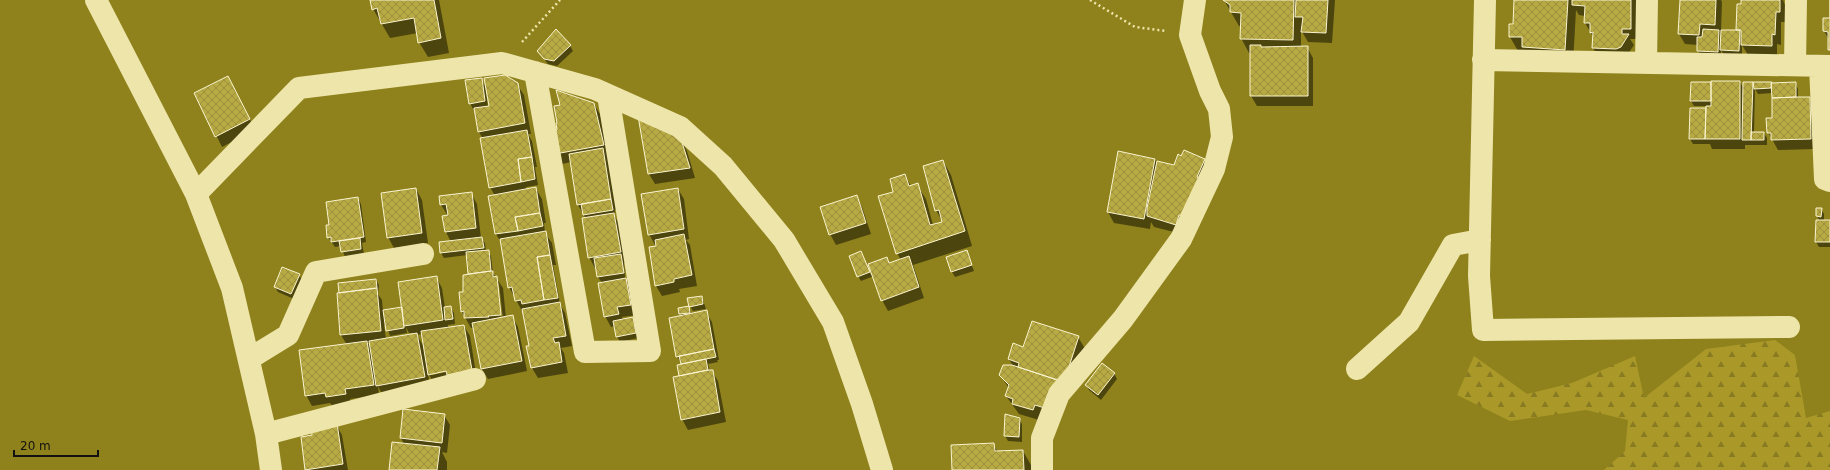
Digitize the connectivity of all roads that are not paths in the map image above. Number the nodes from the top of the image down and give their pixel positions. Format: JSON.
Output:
{"nodes":[{"id":1,"x":96,"y":0,"type":"edge"},
{"id":2,"x":1195,"y":0,"type":"edge"},
{"id":3,"x":1485,"y":0,"type":"edge"},
{"id":4,"x":1647,"y":0,"type":"edge"},
{"id":5,"x":1796,"y":0,"type":"edge"},
{"id":6,"x":1483,"y":60,"type":"junction"},
{"id":7,"x":1646,"y":63,"type":"junction"},
{"id":8,"x":1795,"y":65,"type":"junction"},
{"id":9,"x":1825,"y":66,"type":"edge"},
{"id":10,"x":535,"y":72,"type":"junction"},
{"id":11,"x":608,"y":95,"type":"junction"},
{"id":12,"x":1830,"y":181,"type":"edge"},
{"id":13,"x":196,"y":194,"type":"junction"},
{"id":14,"x":1480,"y":240,"type":"junction"},
{"id":15,"x":423,"y":254,"type":"dead end"},
{"id":16,"x":1789,"y":327,"type":"dead end"},
{"id":17,"x":249,"y":359,"type":"junction"},
{"id":18,"x":1358,"y":369,"type":"dead end"},
{"id":19,"x":475,"y":379,"type":"dead end"},
{"id":20,"x":266,"y":434,"type":"junction"},
{"id":21,"x":271,"y":470,"type":"edge"},
{"id":22,"x":882,"y":470,"type":"edge"},
{"id":23,"x":1042,"y":470,"type":"edge"}],
"edges":[{"from":1,"to":13,"type":"street"},
{"from":2,"to":23,"type":"street"},
{"from":3,"to":6,"type":"street"},
{"from":4,"to":7,"type":"street"},
{"from":5,"to":8,"type":"street"},
{"from":6,"to":7,"type":"street"},
{"from":6,"to":14,"type":"street"},
{"from":7,"to":8,"type":"street"},
{"from":8,"to":9,"type":"street"},
{"from":9,"to":12,"type":"street"},
{"from":10,"to":11,"type":"street"},
{"from":10,"to":11,"type":"street"},
{"from":10,"to":13,"type":"street"},
{"from":11,"to":22,"type":"street"},
{"from":13,"to":17,"type":"street"},
{"from":14,"to":16,"type":"street"},
{"from":14,"to":18,"type":"street"},
{"from":15,"to":17,"type":"street"},
{"from":17,"to":20,"type":"street"},
{"from":19,"to":20,"type":"street"},
{"from":20,"to":21,"type":"street"}]}
